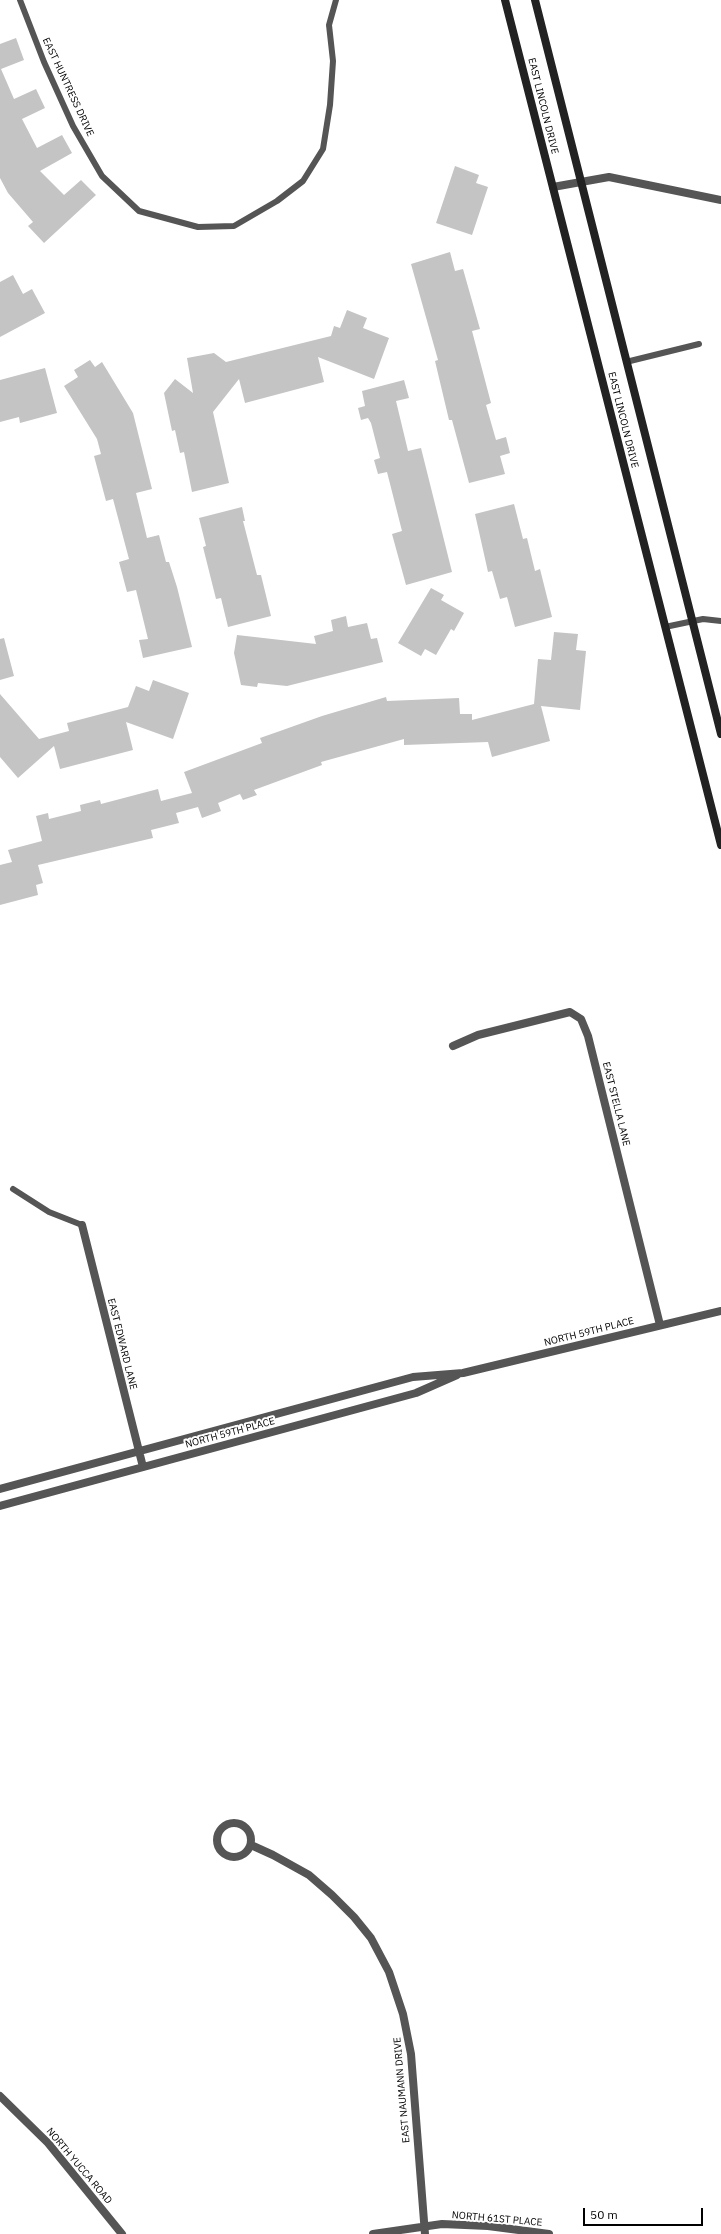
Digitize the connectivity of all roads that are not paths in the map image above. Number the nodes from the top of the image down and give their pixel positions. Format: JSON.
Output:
{"nodes":[{"id":1,"x":20,"y":0,"type":"edge"},
{"id":2,"x":336,"y":0,"type":"edge"},
{"id":3,"x":505,"y":0,"type":"edge"},
{"id":4,"x":535,"y":0,"type":"edge"},
{"id":5,"x":580,"y":181,"type":"junction"},
{"id":6,"x":553,"y":187,"type":"junction"},
{"id":7,"x":721,"y":200,"type":"edge"},
{"id":8,"x":699,"y":344,"type":"dead end"},
{"id":9,"x":626,"y":362,"type":"junction"},
{"id":10,"x":692,"y":621,"type":"junction"},
{"id":11,"x":721,"y":622,"type":"edge"},
{"id":12,"x":665,"y":627,"type":"junction"},
{"id":13,"x":721,"y":734,"type":"edge"},
{"id":14,"x":721,"y":845,"type":"edge"},
{"id":15,"x":454,"y":1046,"type":"dead end"},
{"id":16,"x":13,"y":1189,"type":"dead end"},
{"id":17,"x":82,"y":1225,"type":"joint"},
{"id":18,"x":721,"y":1311,"type":"edge"},
{"id":19,"x":660,"y":1325,"type":"junction"},
{"id":20,"x":463,"y":1373,"type":"junction"},
{"id":21,"x":139,"y":1451,"type":"junction"},
{"id":22,"x":143,"y":1467,"type":"junction"},
{"id":23,"x":0,"y":1489,"type":"edge"},
{"id":24,"x":0,"y":1506,"type":"edge"},
{"id":25,"x":250,"y":1845,"type":"junction"},
{"id":26,"x":0,"y":2096,"type":"edge"},
{"id":27,"x":425,"y":2230,"type":"edge"},
{"id":28,"x":122,"y":2234,"type":"edge"},
{"id":29,"x":373,"y":2234,"type":"edge"},
{"id":30,"x":549,"y":2234,"type":"edge"}],
"edges":[{"from":1,"to":2,"type":"lane","name":"EAST HUNTRESS DRIVE"},
{"from":3,"to":6,"type":"main road","name":"EAST LINCOLN DRIVE"},
{"from":4,"to":5,"type":"main road","name":"EAST LINCOLN DRIVE"},
{"from":5,"to":6,"type":"street"},
{"from":5,"to":7,"type":"street"},
{"from":5,"to":9,"type":"main road","name":"EAST LINCOLN DRIVE"},
{"from":6,"to":12,"type":"main road","name":"EAST LINCOLN DRIVE"},
{"from":8,"to":9,"type":"lane"},
{"from":9,"to":10,"type":"main road","name":"EAST LINCOLN DRIVE"},
{"from":10,"to":11,"type":"lane"},
{"from":10,"to":12,"type":"lane"},
{"from":10,"to":13,"type":"main road","name":"EAST LINCOLN DRIVE"},
{"from":12,"to":14,"type":"main road","name":"EAST LINCOLN DRIVE"},
{"from":15,"to":19,"type":"street","name":"EAST STELLA LANE"},
{"from":16,"to":17,"type":"lane"},
{"from":17,"to":21,"type":"street","name":"EAST EDWARD LANE"},
{"from":18,"to":19,"type":"street","name":"NORTH 59TH PLACE"},
{"from":19,"to":20,"type":"street","name":"NORTH 59TH PLACE"},
{"from":20,"to":21,"type":"street","name":"NORTH 59TH PLACE"},
{"from":20,"to":22,"type":"street","name":"NORTH 59TH PLACE"},
{"from":21,"to":22,"type":"street","name":"EAST EDWARD LANE"},
{"from":21,"to":23,"type":"street","name":"NORTH 59TH PLACE"},
{"from":22,"to":24,"type":"street","name":"NORTH 59TH PLACE"},
{"from":25,"to":25,"type":"street"},
{"from":25,"to":27,"type":"street","name":"EAST NAUMANN DRIVE"},
{"from":26,"to":28,"type":"street","name":"NORTH YUCCA ROAD"},
{"from":27,"to":29,"type":"street","name":"NORTH 61ST PLACE"},
{"from":27,"to":30,"type":"street","name":"NORTH 61ST PLACE"}]}
